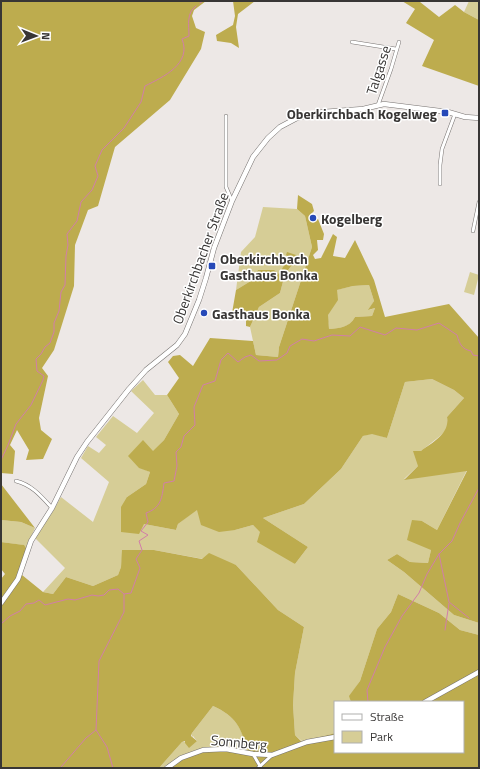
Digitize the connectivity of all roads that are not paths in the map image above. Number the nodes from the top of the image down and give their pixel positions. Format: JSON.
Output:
{"nodes":[{"id":1,"x":352,"y":42,"type":"dead end"},
{"id":2,"x":399,"y":42,"type":"dead end"},
{"id":3,"x":396,"y":49,"type":"junction"},
{"id":4,"x":378,"y":105,"type":"junction"},
{"id":5,"x":455,"y":114,"type":"junction"},
{"id":6,"x":226,"y":116,"type":"dead end"},
{"id":7,"x":479,"y":118,"type":"edge"},
{"id":8,"x":440,"y":184,"type":"dead end"},
{"id":9,"x":232,"y":201,"type":"junction"},
{"id":10,"x":479,"y":202,"type":"edge"},
{"id":11,"x":473,"y":231,"type":"dead end"},
{"id":12,"x":16,"y":480,"type":"dead end"},
{"id":13,"x":52,"y":508,"type":"junction"},
{"id":14,"x":1,"y":603,"type":"edge"},
{"id":15,"x":479,"y":672,"type":"edge"},
{"id":16,"x":427,"y":701,"type":"edge"},
{"id":17,"x":334,"y":736,"type":"edge"},
{"id":18,"x":253,"y":754,"type":"junction"},
{"id":19,"x":272,"y":755,"type":"junction"},
{"id":20,"x":259,"y":767,"type":"edge"},
{"id":21,"x":167,"y":768,"type":"edge"}],
"edges":[{"from":1,"to":3,"type":"street"},
{"from":2,"to":3,"type":"street","name":"Talgasse"},
{"from":3,"to":4,"type":"street","name":"Talgasse"},
{"from":4,"to":5,"type":"street","name":"Oberkirchbacher Straße"},
{"from":4,"to":9,"type":"street","name":"Oberkirchbacher Straße"},
{"from":5,"to":7,"type":"street","name":"Oberkirchbacher Straße"},
{"from":5,"to":8,"type":"street"},
{"from":6,"to":9,"type":"street"},
{"from":9,"to":13,"type":"street","name":"Oberkirchbacher Straße"},
{"from":10,"to":11,"type":"street"},
{"from":12,"to":13,"type":"street"},
{"from":13,"to":14,"type":"street","name":"Oberkirchbacher Straße"},
{"from":15,"to":16,"type":"street"},
{"from":17,"to":19,"type":"street"},
{"from":18,"to":19,"type":"street","name":"Sonnberg"},
{"from":18,"to":20,"type":"street"},
{"from":18,"to":21,"type":"street","name":"Sonnberg"},
{"from":19,"to":20,"type":"street","name":"Sonnberg"}]}
